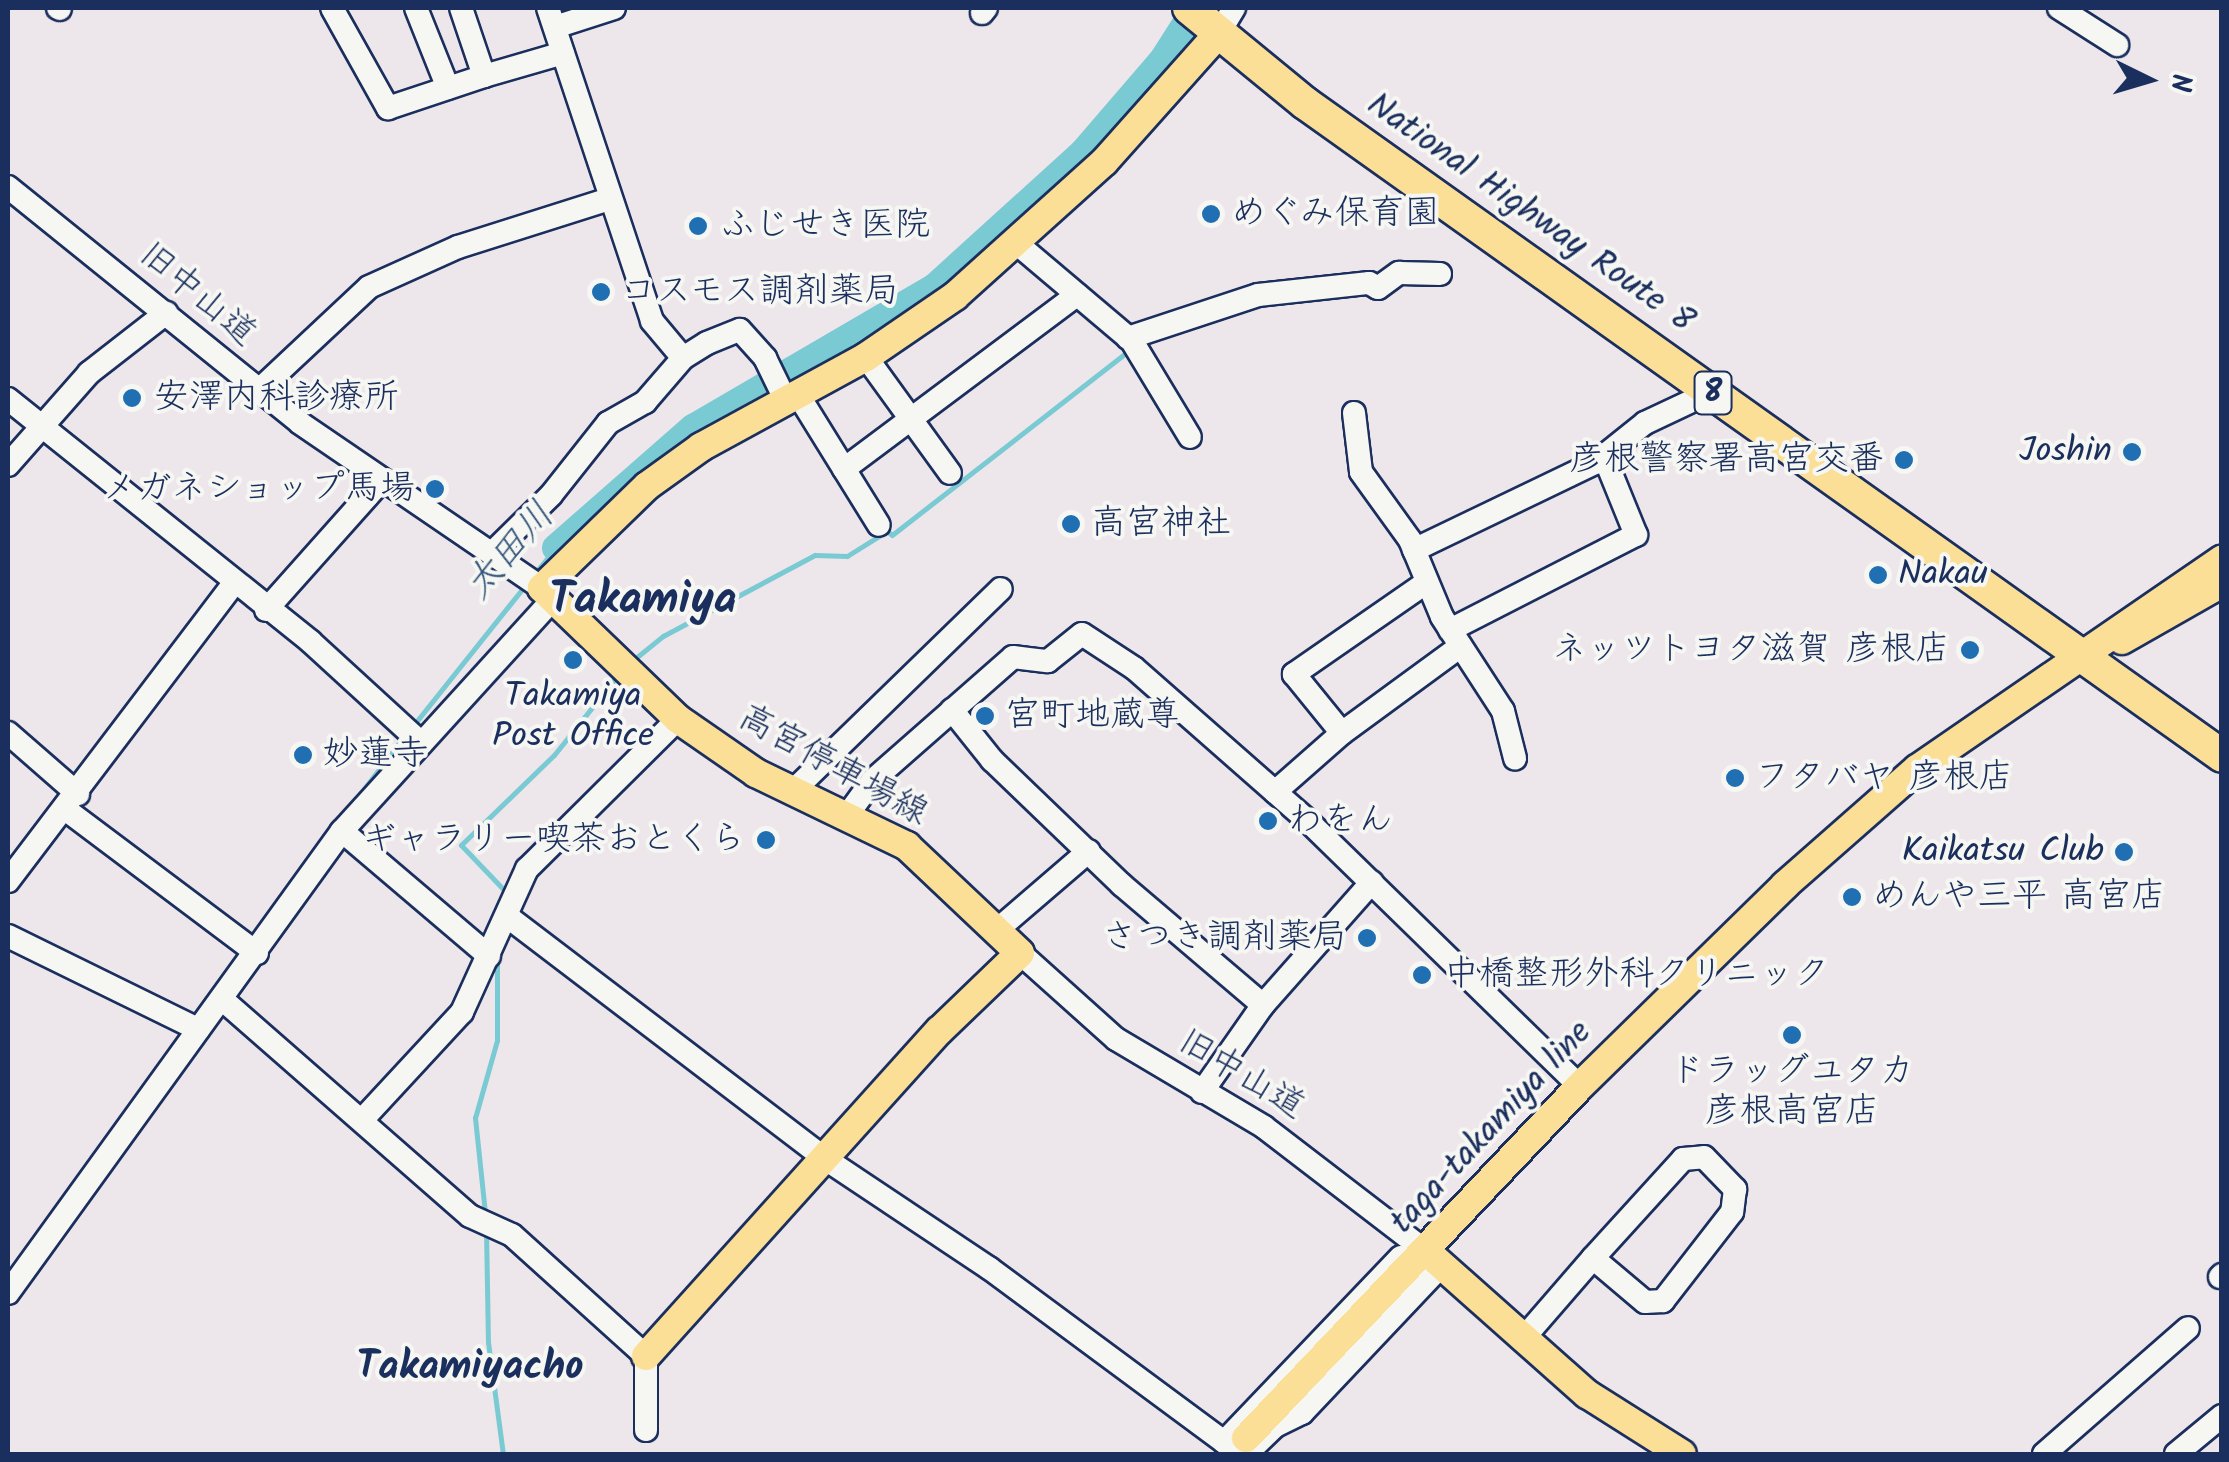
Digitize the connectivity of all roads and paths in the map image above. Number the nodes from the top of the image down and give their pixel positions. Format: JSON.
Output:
{"nodes":[{"id":1,"x":332,"y":8,"type":"edge"},
{"id":2,"x":416,"y":8,"type":"edge"},
{"id":3,"x":461,"y":8,"type":"edge"},
{"id":4,"x":614,"y":8,"type":"edge"},
{"id":5,"x":2059,"y":8,"type":"edge"},
{"id":6,"x":551,"y":17,"type":"edge"},
{"id":7,"x":1213,"y":18,"type":"edge"},
{"id":8,"x":2117,"y":45,"type":"dead end"},
{"id":9,"x":563,"y":53,"type":"junction"},
{"id":10,"x":484,"y":76,"type":"junction"},
{"id":11,"x":448,"y":88,"type":"junction"},
{"id":12,"x":8,"y":188,"type":"edge"},
{"id":13,"x":609,"y":200,"type":"junction"},
{"id":14,"x":1015,"y":242,"type":"junction"},
{"id":15,"x":1440,"y":274,"type":"dead end"},
{"id":16,"x":1071,"y":299,"type":"junction"},
{"id":17,"x":166,"y":313,"type":"junction"},
{"id":18,"x":1128,"y":338,"type":"junction"},
{"id":19,"x":684,"y":358,"type":"junction"},
{"id":20,"x":866,"y":358,"type":"junction"},
{"id":21,"x":258,"y":391,"type":"junction"},
{"id":22,"x":1711,"y":392,"type":"junction"},
{"id":23,"x":789,"y":395,"type":"junction"},
{"id":24,"x":8,"y":399,"type":"edge"},
{"id":25,"x":1354,"y":413,"type":"dead end"},
{"id":26,"x":911,"y":419,"type":"junction"},
{"id":27,"x":39,"y":425,"type":"junction"},
{"id":28,"x":1190,"y":438,"type":"dead end"},
{"id":29,"x":1604,"y":456,"type":"junction"},
{"id":30,"x":8,"y":465,"type":"edge"},
{"id":31,"x":844,"y":469,"type":"junction"},
{"id":32,"x":950,"y":473,"type":"dead end"},
{"id":33,"x":381,"y":482,"type":"junction"},
{"id":34,"x":879,"y":525,"type":"dead end"},
{"id":35,"x":1414,"y":550,"type":"junction"},
{"id":36,"x":492,"y":553,"type":"junction"},
{"id":37,"x":2222,"y":559,"type":"edge"},
{"id":38,"x":1428,"y":582,"type":"junction"},
{"id":39,"x":233,"y":584,"type":"junction"},
{"id":40,"x":2222,"y":584,"type":"edge"},
{"id":41,"x":538,"y":585,"type":"junction"},
{"id":42,"x":1001,"y":589,"type":"dead end"},
{"id":43,"x":266,"y":610,"type":"junction"},
{"id":44,"x":1455,"y":638,"type":"junction"},
{"id":45,"x":2084,"y":657,"type":"junction"},
{"id":46,"x":952,"y":710,"type":"junction"},
{"id":47,"x":678,"y":719,"type":"junction"},
{"id":48,"x":8,"y":733,"type":"edge"},
{"id":49,"x":1342,"y":733,"type":"junction"},
{"id":50,"x":418,"y":740,"type":"junction"},
{"id":51,"x":2222,"y":756,"type":"edge"},
{"id":52,"x":1516,"y":758,"type":"dead end"},
{"id":53,"x":792,"y":792,"type":"junction"},
{"id":54,"x":1275,"y":792,"type":"junction"},
{"id":55,"x":72,"y":802,"type":"junction"},
{"id":56,"x":846,"y":816,"type":"junction"},
{"id":57,"x":342,"y":831,"type":"junction"},
{"id":58,"x":1090,"y":851,"type":"junction"},
{"id":59,"x":8,"y":881,"type":"edge"},
{"id":60,"x":1372,"y":882,"type":"junction"},
{"id":61,"x":508,"y":917,"type":"junction"},
{"id":62,"x":997,"y":930,"type":"junction"},
{"id":63,"x":8,"y":936,"type":"edge"},
{"id":64,"x":257,"y":953,"type":"junction"},
{"id":65,"x":1020,"y":954,"type":"junction"},
{"id":66,"x":489,"y":956,"type":"junction"},
{"id":67,"x":223,"y":1000,"type":"junction"},
{"id":68,"x":1264,"y":1005,"type":"junction"},
{"id":69,"x":198,"y":1029,"type":"junction"},
{"id":70,"x":1580,"y":1086,"type":"junction"},
{"id":71,"x":1202,"y":1092,"type":"junction"},
{"id":72,"x":362,"y":1120,"type":"junction"},
{"id":73,"x":827,"y":1160,"type":"junction"},
{"id":74,"x":1429,"y":1254,"type":"junction"},
{"id":75,"x":1593,"y":1258,"type":"junction"},
{"id":76,"x":8,"y":1293,"type":"edge"},
{"id":77,"x":2188,"y":1328,"type":"dead end"},
{"id":78,"x":1522,"y":1340,"type":"junction"},
{"id":79,"x":646,"y":1356,"type":"junction"},
{"id":80,"x":2222,"y":1416,"type":"edge"},
{"id":81,"x":646,"y":1430,"type":"dead end"},
{"id":82,"x":1235,"y":1440,"type":"joint"},
{"id":83,"x":1682,"y":1454,"type":"edge"},
{"id":84,"x":2044,"y":1454,"type":"edge"},
{"id":85,"x":2176,"y":1454,"type":"edge"}],
"edges":[{"from":1,"to":11,"type":"street"},
{"from":2,"to":11,"type":"street"},
{"from":3,"to":10,"type":"street"},
{"from":4,"to":6,"type":"street"},
{"from":5,"to":8,"type":"street"},
{"from":6,"to":9,"type":"street"},
{"from":7,"to":14,"type":"main road"},
{"from":7,"to":22,"type":"highway","name":"National Highway Route 8","number":"8"},
{"from":9,"to":10,"type":"street"},
{"from":9,"to":13,"type":"street"},
{"from":10,"to":11,"type":"street"},
{"from":12,"to":17,"type":"street","name":"旧中山道"},
{"from":13,"to":19,"type":"street"},
{"from":13,"to":21,"type":"street"},
{"from":14,"to":16,"type":"street"},
{"from":14,"to":20,"type":"main road"},
{"from":15,"to":18,"type":"street"},
{"from":16,"to":18,"type":"street"},
{"from":16,"to":26,"type":"street"},
{"from":17,"to":21,"type":"street","name":"旧中山道"},
{"from":17,"to":27,"type":"street"},
{"from":18,"to":28,"type":"street"},
{"from":19,"to":23,"type":"street"},
{"from":19,"to":36,"type":"street"},
{"from":20,"to":23,"type":"main road"},
{"from":20,"to":26,"type":"street"},
{"from":21,"to":33,"type":"street","name":"旧中山道"},
{"from":22,"to":29,"type":"street"},
{"from":22,"to":45,"type":"highway","name":"National Highway Route 8","number":"8"},
{"from":23,"to":31,"type":"street"},
{"from":23,"to":41,"type":"main road"},
{"from":24,"to":27,"type":"street"},
{"from":25,"to":35,"type":"street"},
{"from":26,"to":31,"type":"street"},
{"from":26,"to":32,"type":"street"},
{"from":27,"to":30,"type":"street"},
{"from":27,"to":39,"type":"street"},
{"from":29,"to":35,"type":"street"},
{"from":29,"to":44,"type":"street"},
{"from":31,"to":34,"type":"street"},
{"from":33,"to":36,"type":"street","name":"旧中山道"},
{"from":33,"to":43,"type":"street"},
{"from":35,"to":38,"type":"street"},
{"from":36,"to":41,"type":"street","name":"旧中山道"},
{"from":37,"to":45,"type":"main road"},
{"from":38,"to":44,"type":"street"},
{"from":38,"to":49,"type":"street"},
{"from":39,"to":43,"type":"street"},
{"from":39,"to":55,"type":"street"},
{"from":40,"to":45,"type":"main road"},
{"from":41,"to":47,"type":"main road","name":"高宮停車場線"},
{"from":41,"to":50,"type":"street"},
{"from":42,"to":53,"type":"street"},
{"from":43,"to":50,"type":"street"},
{"from":44,"to":49,"type":"street"},
{"from":44,"to":52,"type":"street"},
{"from":45,"to":51,"type":"highway","name":"National Highway Route 8","number":"8"},
{"from":45,"to":70,"type":"main road","name":"taga-takamiya line"},
{"from":46,"to":54,"type":"street"},
{"from":46,"to":56,"type":"street"},
{"from":46,"to":58,"type":"street"},
{"from":47,"to":53,"type":"main road","name":"高宮停車場線"},
{"from":47,"to":61,"type":"street"},
{"from":48,"to":55,"type":"street"},
{"from":49,"to":54,"type":"street"},
{"from":50,"to":57,"type":"street"},
{"from":53,"to":56,"type":"main road","name":"高宮停車場線"},
{"from":54,"to":60,"type":"street"},
{"from":55,"to":59,"type":"street"},
{"from":55,"to":64,"type":"street"},
{"from":56,"to":62,"type":"main road","name":"高宮停車場線"},
{"from":57,"to":64,"type":"street"},
{"from":57,"to":66,"type":"street"},
{"from":58,"to":62,"type":"street"},
{"from":58,"to":68,"type":"street"},
{"from":60,"to":68,"type":"street"},
{"from":60,"to":70,"type":"street"},
{"from":61,"to":66,"type":"street"},
{"from":61,"to":73,"type":"street"},
{"from":62,"to":65,"type":"main road","name":"高宮停車場線"},
{"from":63,"to":69,"type":"street"},
{"from":64,"to":67,"type":"street"},
{"from":65,"to":71,"type":"street","name":"旧中山道"},
{"from":65,"to":73,"type":"main road"},
{"from":66,"to":72,"type":"street"},
{"from":67,"to":69,"type":"street"},
{"from":67,"to":72,"type":"street"},
{"from":68,"to":71,"type":"street"},
{"from":69,"to":76,"type":"street"},
{"from":70,"to":74,"type":"main road","name":"taga-takamiya line"},
{"from":71,"to":74,"type":"street","name":"旧中山道"},
{"from":72,"to":79,"type":"street"},
{"from":73,"to":79,"type":"main road"},
{"from":73,"to":82,"type":"street"},
{"from":74,"to":78,"type":"main road"},
{"from":74,"to":82,"type":"main road","name":"taga-takamiya line"},
{"from":75,"to":75,"type":"street"},
{"from":75,"to":78,"type":"street"},
{"from":77,"to":84,"type":"street"},
{"from":78,"to":83,"type":"main road"},
{"from":79,"to":81,"type":"street"},
{"from":80,"to":85,"type":"street"}]}
